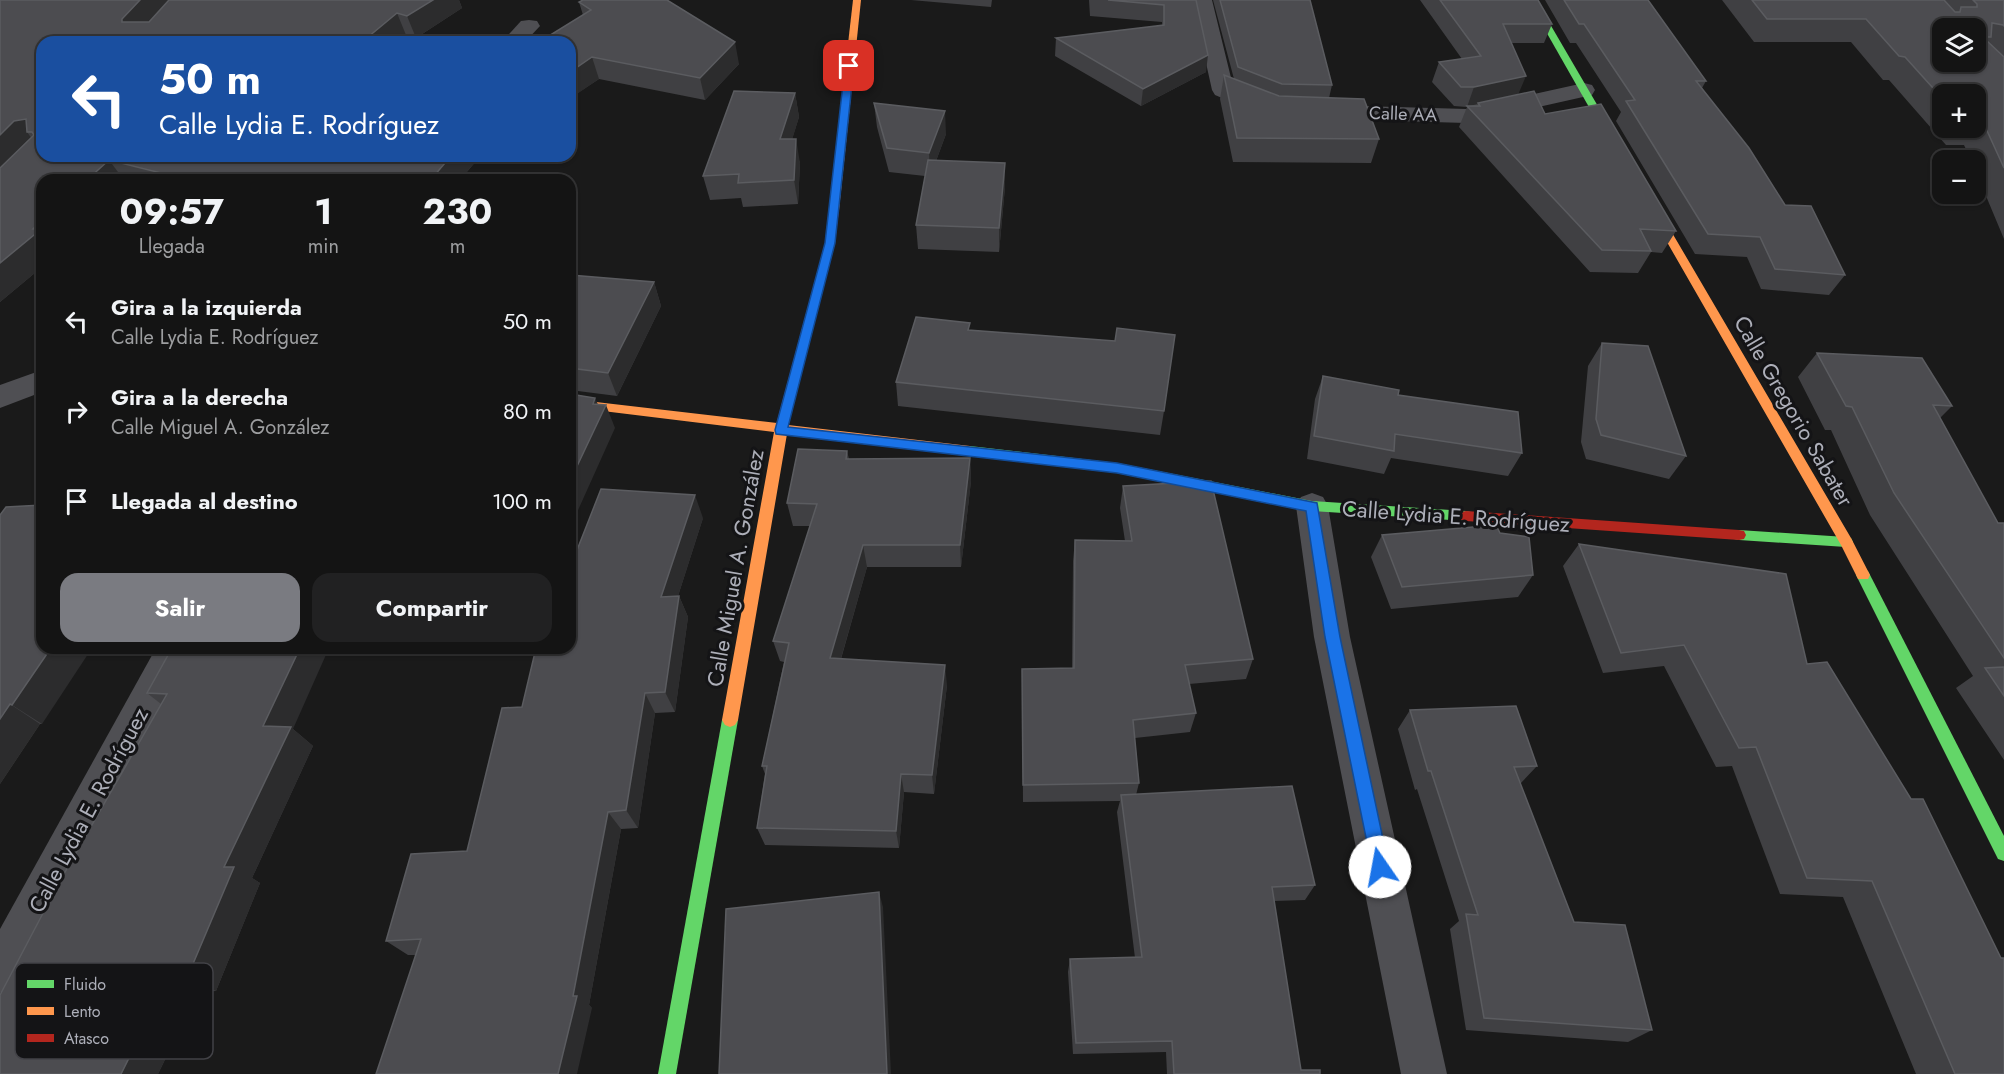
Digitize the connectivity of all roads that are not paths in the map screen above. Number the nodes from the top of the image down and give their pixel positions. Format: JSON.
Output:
{"nodes":[{"id":1,"x":857,"y":0,"type":"edge"},
{"id":2,"x":1532,"y":0,"type":"edge"},
{"id":3,"x":1204,"y":11,"type":"edge"},
{"id":4,"x":529,"y":26,"type":"dead end"},
{"id":5,"x":519,"y":36,"type":"edge"},
{"id":6,"x":1584,"y":90,"type":"junction"},
{"id":7,"x":1275,"y":111,"type":"edge"},
{"id":8,"x":1308,"y":112,"type":"edge"},
{"id":9,"x":1620,"y":151,"type":"edge"},
{"id":10,"x":1643,"y":192,"type":"edge"},
{"id":11,"x":36,"y":382,"type":"edge"},
{"id":12,"x":0,"y":397,"type":"edge"},
{"id":13,"x":576,"y":404,"type":"edge"},
{"id":14,"x":781,"y":430,"type":"junction"},
{"id":15,"x":1312,"y":507,"type":"junction"},
{"id":16,"x":1846,"y":542,"type":"junction"},
{"id":17,"x":172,"y":654,"type":"edge"},
{"id":18,"x":2004,"y":853,"type":"edge"},
{"id":19,"x":0,"y":972,"type":"edge"},
{"id":20,"x":667,"y":1074,"type":"edge"},
{"id":21,"x":1424,"y":1074,"type":"edge"}],
"edges":[{"from":1,"to":14,"type":"street","name":"Calle Miguel A. González"},
{"from":2,"to":6,"type":"street"},
{"from":3,"to":7,"type":"street"},
{"from":4,"to":5,"type":"street"},
{"from":6,"to":8,"type":"street","name":"Calle AA"},
{"from":6,"to":9,"type":"street"},
{"from":10,"to":16,"type":"street","name":"Calle Gregorio Sabater"},
{"from":11,"to":12,"type":"street"},
{"from":13,"to":14,"type":"street","name":"Calle Lydia E. Rodríguez"},
{"from":14,"to":15,"type":"street","name":"Calle Lydia E. Rodríguez"},
{"from":14,"to":20,"type":"street","name":"Calle Miguel A. González"},
{"from":15,"to":16,"type":"street","name":"Calle Lydia E. Rodríguez"},
{"from":15,"to":21,"type":"street"},
{"from":16,"to":18,"type":"street","name":"Calle Gregorio Sabater"},
{"from":17,"to":19,"type":"street","name":"Calle Lydia E. Rodríguez"}]}
